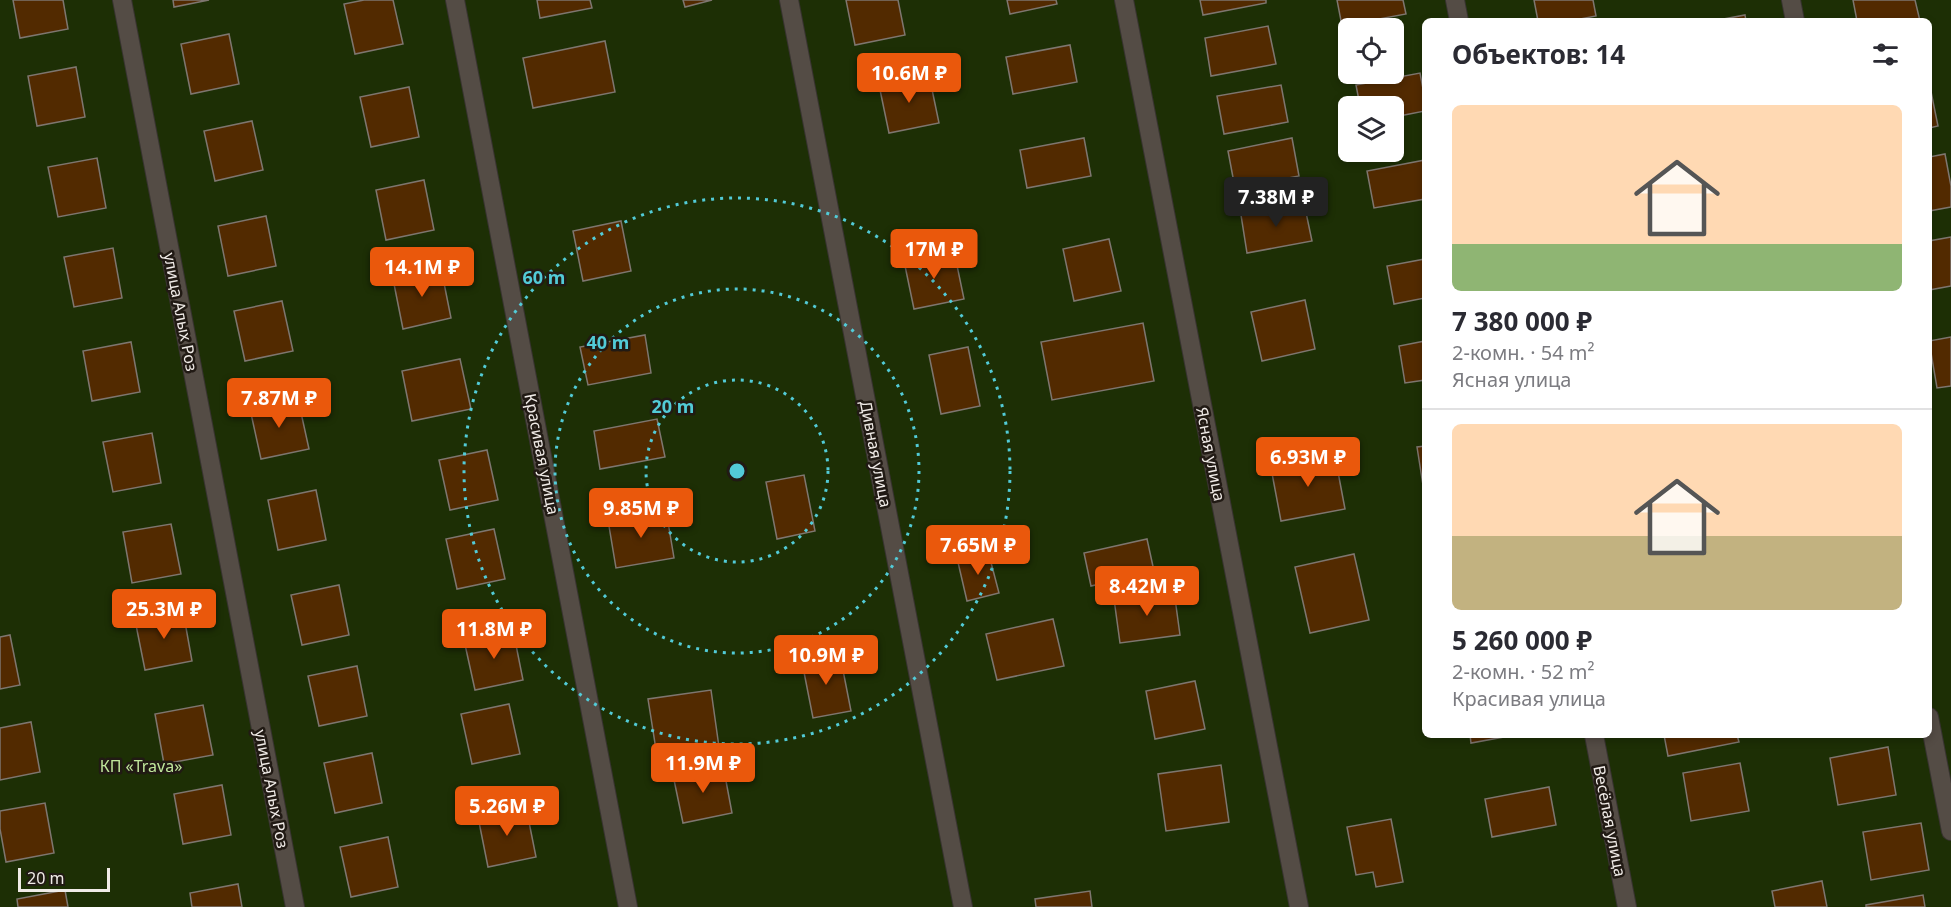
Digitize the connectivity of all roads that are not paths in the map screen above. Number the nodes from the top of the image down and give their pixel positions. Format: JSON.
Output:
{"nodes":[{"id":1,"x":122,"y":0,"type":"edge"},
{"id":2,"x":455,"y":0,"type":"edge"},
{"id":3,"x":789,"y":0,"type":"edge"},
{"id":4,"x":1124,"y":0,"type":"edge"},
{"id":5,"x":1455,"y":0,"type":"edge"},
{"id":6,"x":1791,"y":0,"type":"edge"},
{"id":7,"x":1458,"y":18,"type":"edge"},
{"id":8,"x":1795,"y":18,"type":"edge"},
{"id":9,"x":1932,"y":733,"type":"edge"},
{"id":10,"x":1595,"y":738,"type":"edge"},
{"id":11,"x":1951,"y":831,"type":"edge"},
{"id":12,"x":295,"y":907,"type":"edge"},
{"id":13,"x":628,"y":907,"type":"edge"},
{"id":14,"x":963,"y":907,"type":"edge"},
{"id":15,"x":1299,"y":907,"type":"edge"},
{"id":16,"x":1627,"y":907,"type":"edge"}],
"edges":[{"from":1,"to":12,"type":"street","name":"улица Алых Роз"},
{"from":2,"to":13,"type":"street","name":"Красивая улица"},
{"from":3,"to":14,"type":"street","name":"Дивная улица"},
{"from":4,"to":15,"type":"street","name":"Ясная улица"},
{"from":5,"to":7,"type":"street"},
{"from":6,"to":8,"type":"street"},
{"from":9,"to":11,"type":"street"},
{"from":10,"to":16,"type":"street","name":"Весёлая улица"}]}
